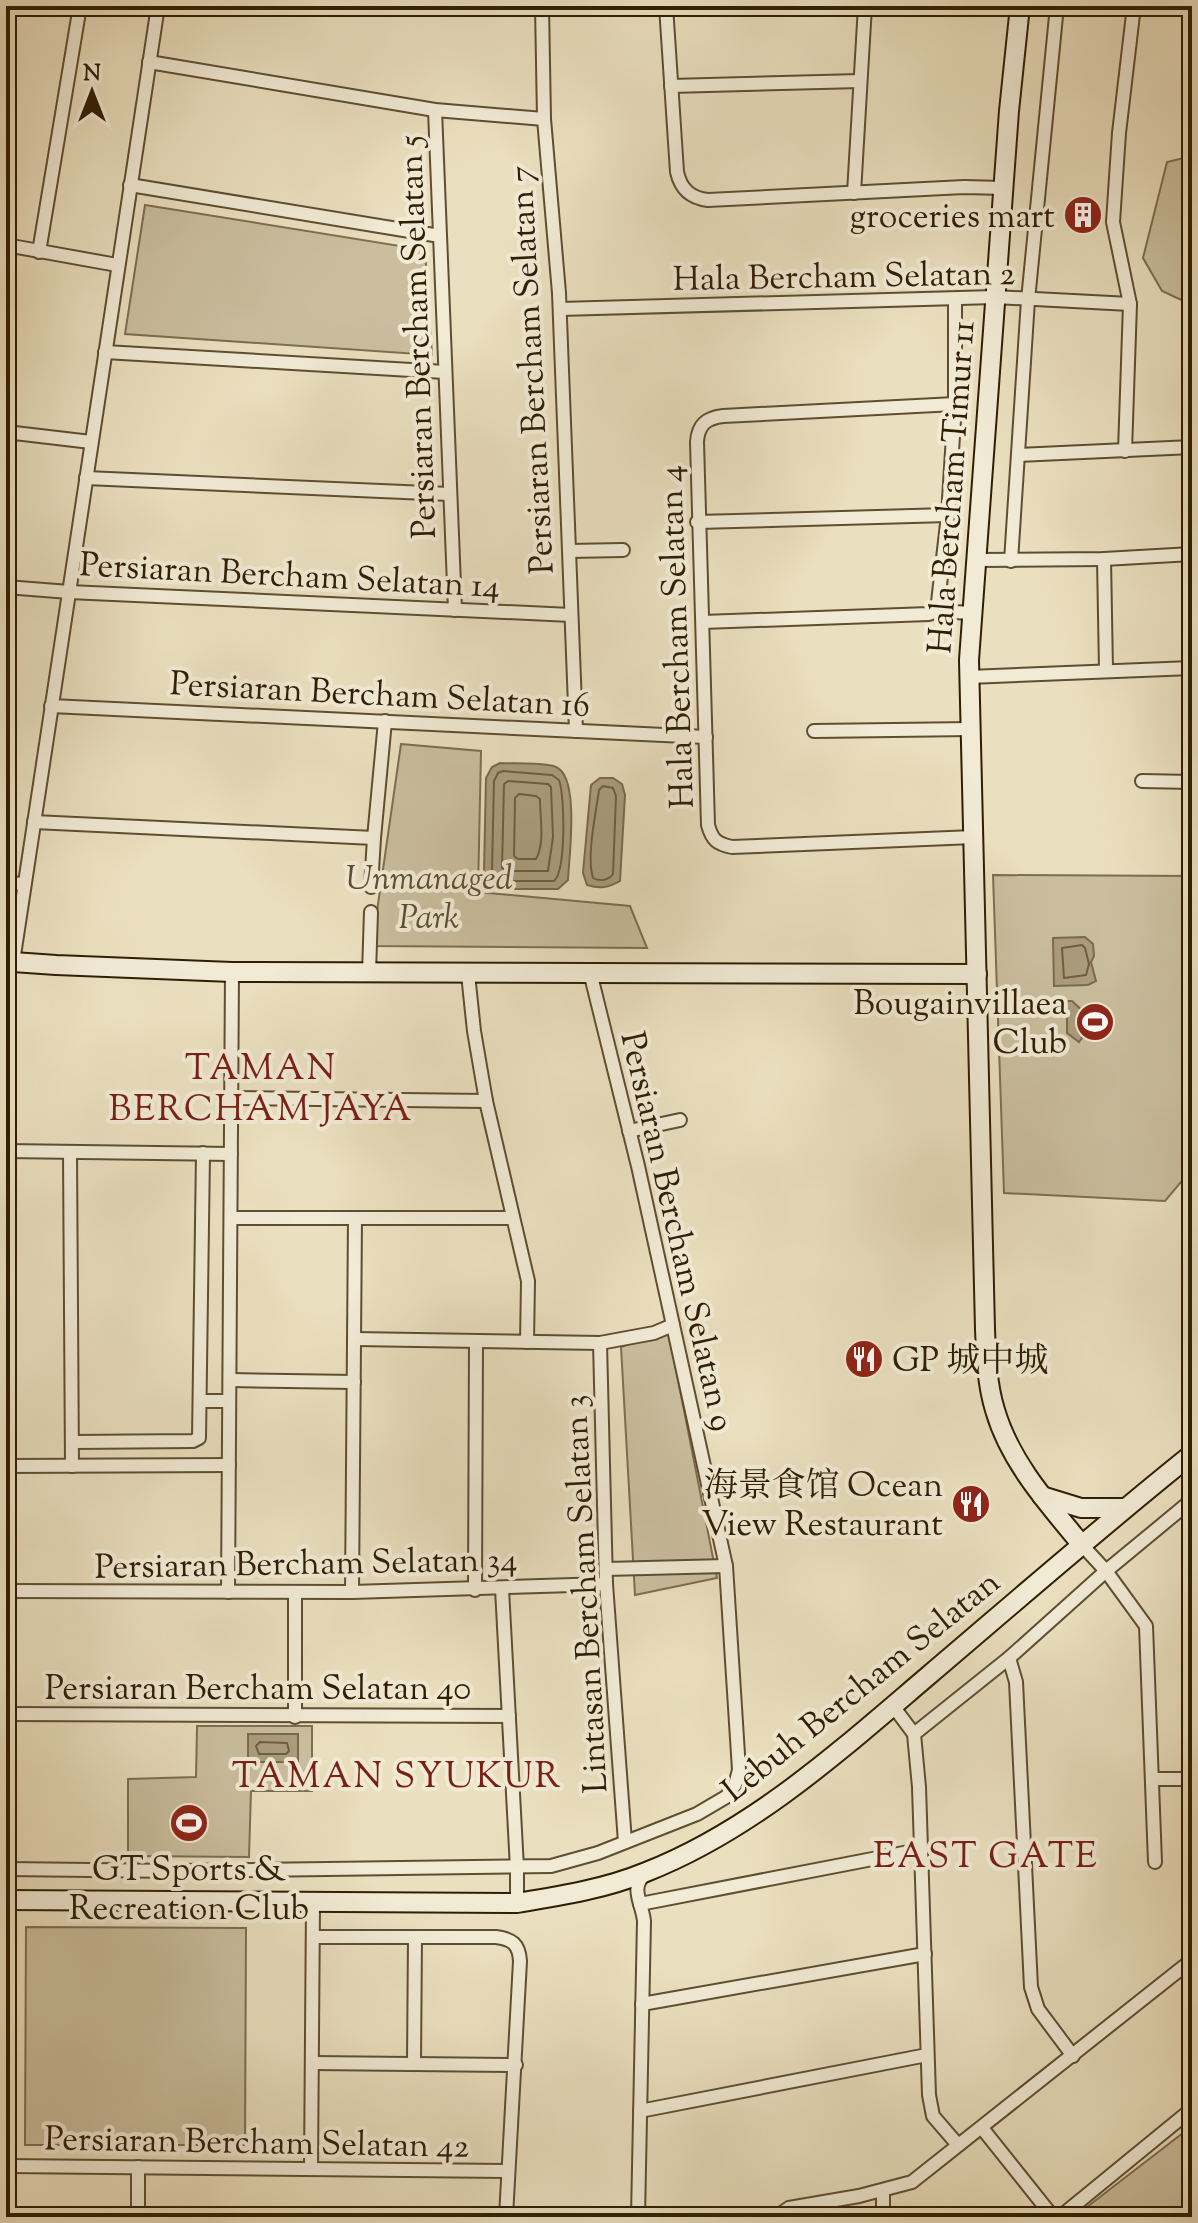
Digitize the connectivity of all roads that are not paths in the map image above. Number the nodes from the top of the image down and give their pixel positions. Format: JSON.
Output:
{"nodes":[{"id":1,"x":80,"y":6,"type":"edge"},
{"id":2,"x":158,"y":6,"type":"edge"},
{"id":3,"x":542,"y":6,"type":"edge"},
{"id":4,"x":666,"y":6,"type":"edge"},
{"id":5,"x":865,"y":6,"type":"edge"},
{"id":6,"x":1020,"y":6,"type":"edge"},
{"id":7,"x":1057,"y":6,"type":"edge"},
{"id":8,"x":1134,"y":6,"type":"edge"},
{"id":9,"x":149,"y":62,"type":"junction"},
{"id":10,"x":860,"y":81,"type":"junction"},
{"id":11,"x":671,"y":86,"type":"junction"},
{"id":12,"x":435,"y":110,"type":"junction"},
{"id":13,"x":544,"y":119,"type":"junction"},
{"id":14,"x":130,"y":185,"type":"junction"},
{"id":15,"x":1004,"y":188,"type":"junction"},
{"id":16,"x":854,"y":193,"type":"junction"},
{"id":17,"x":440,"y":236,"type":"junction"},
{"id":18,"x":6,"y":245,"type":"edge"},
{"id":19,"x":39,"y":252,"type":"junction"},
{"id":20,"x":117,"y":265,"type":"junction"},
{"id":21,"x":995,"y":297,"type":"junction"},
{"id":22,"x":955,"y":300,"type":"junction"},
{"id":23,"x":1028,"y":300,"type":"junction"},
{"id":24,"x":1130,"y":304,"type":"junction"},
{"id":25,"x":560,"y":309,"type":"junction"},
{"id":26,"x":105,"y":352,"type":"junction"},
{"id":27,"x":445,"y":372,"type":"junction"},
{"id":28,"x":955,"y":404,"type":"junction"},
{"id":29,"x":6,"y":432,"type":"edge"},
{"id":30,"x":91,"y":442,"type":"junction"},
{"id":31,"x":1192,"y":447,"type":"edge"},
{"id":32,"x":1125,"y":451,"type":"junction"},
{"id":33,"x":1018,"y":455,"type":"junction"},
{"id":34,"x":86,"y":478,"type":"junction"},
{"id":35,"x":450,"y":494,"type":"junction"},
{"id":36,"x":948,"y":515,"type":"junction"},
{"id":37,"x":697,"y":522,"type":"junction"},
{"id":38,"x":623,"y":550,"type":"dead end"},
{"id":39,"x":569,"y":551,"type":"junction"},
{"id":40,"x":1192,"y":554,"type":"edge"},
{"id":41,"x":1104,"y":559,"type":"junction"},
{"id":42,"x":975,"y":560,"type":"junction"},
{"id":43,"x":1011,"y":561,"type":"junction"},
{"id":44,"x":6,"y":587,"type":"edge"},
{"id":45,"x":69,"y":592,"type":"junction"},
{"id":46,"x":455,"y":610,"type":"junction"},
{"id":47,"x":933,"y":613,"type":"junction"},
{"id":48,"x":971,"y":613,"type":"junction"},
{"id":49,"x":571,"y":615,"type":"junction"},
{"id":50,"x":703,"y":622,"type":"junction"},
{"id":51,"x":1192,"y":668,"type":"edge"},
{"id":52,"x":1106,"y":670,"type":"junction"},
{"id":53,"x":969,"y":677,"type":"junction"},
{"id":54,"x":51,"y":706,"type":"junction"},
{"id":55,"x":385,"y":721,"type":"junction"},
{"id":56,"x":971,"y":729,"type":"junction"},
{"id":57,"x":576,"y":731,"type":"junction"},
{"id":58,"x":814,"y":731,"type":"dead end"},
{"id":59,"x":706,"y":737,"type":"junction"},
{"id":60,"x":1142,"y":781,"type":"dead end"},
{"id":61,"x":1192,"y":782,"type":"edge"},
{"id":62,"x":34,"y":822,"type":"junction"},
{"id":63,"x":974,"y":837,"type":"junction"},
{"id":64,"x":374,"y":838,"type":"junction"},
{"id":65,"x":6,"y":883,"type":"edge"},
{"id":66,"x":24,"y":884,"type":"junction"},
{"id":67,"x":371,"y":887,"type":"dead end"},
{"id":68,"x":371,"y":912,"type":"dead end"},
{"id":69,"x":8,"y":962,"type":"edge"},
{"id":70,"x":232,"y":972,"type":"junction"},
{"id":71,"x":590,"y":972,"type":"junction"},
{"id":72,"x":369,"y":973,"type":"junction"},
{"id":73,"x":468,"y":974,"type":"junction"},
{"id":74,"x":977,"y":974,"type":"junction"},
{"id":75,"x":231,"y":1098,"type":"junction"},
{"id":76,"x":486,"y":1101,"type":"junction"},
{"id":77,"x":680,"y":1120,"type":"dead end"},
{"id":78,"x":629,"y":1131,"type":"junction"},
{"id":79,"x":6,"y":1151,"type":"edge"},
{"id":80,"x":70,"y":1152,"type":"junction"},
{"id":81,"x":203,"y":1153,"type":"junction"},
{"id":82,"x":231,"y":1154,"type":"junction"},
{"id":83,"x":231,"y":1218,"type":"junction"},
{"id":84,"x":355,"y":1218,"type":"junction"},
{"id":85,"x":513,"y":1218,"type":"junction"},
{"id":86,"x":673,"y":1325,"type":"junction"},
{"id":87,"x":355,"y":1339,"type":"junction"},
{"id":88,"x":476,"y":1341,"type":"junction"},
{"id":89,"x":527,"y":1342,"type":"junction"},
{"id":90,"x":600,"y":1343,"type":"junction"},
{"id":91,"x":230,"y":1380,"type":"junction"},
{"id":92,"x":354,"y":1382,"type":"junction"},
{"id":93,"x":200,"y":1401,"type":"junction"},
{"id":94,"x":229,"y":1401,"type":"junction"},
{"id":95,"x":72,"y":1442,"type":"junction"},
{"id":96,"x":1192,"y":1454,"type":"edge"},
{"id":97,"x":229,"y":1465,"type":"junction"},
{"id":98,"x":6,"y":1466,"type":"edge"},
{"id":99,"x":72,"y":1466,"type":"junction"},
{"id":100,"x":1041,"y":1496,"type":"junction"},
{"id":101,"x":1192,"y":1500,"type":"edge"},
{"id":102,"x":1125,"y":1508,"type":"junction"},
{"id":103,"x":1082,"y":1545,"type":"junction"},
{"id":104,"x":726,"y":1566,"type":"junction"},
{"id":105,"x":606,"y":1569,"type":"junction"},
{"id":106,"x":1106,"y":1571,"type":"junction"},
{"id":107,"x":606,"y":1584,"type":"junction"},
{"id":108,"x":502,"y":1589,"type":"junction"},
{"id":109,"x":475,"y":1590,"type":"junction"},
{"id":110,"x":6,"y":1591,"type":"edge"},
{"id":111,"x":228,"y":1592,"type":"junction"},
{"id":112,"x":295,"y":1592,"type":"junction"},
{"id":113,"x":352,"y":1592,"type":"junction"},
{"id":114,"x":1009,"y":1658,"type":"junction"},
{"id":115,"x":893,"y":1706,"type":"junction"},
{"id":116,"x":6,"y":1714,"type":"edge"},
{"id":117,"x":509,"y":1716,"type":"junction"},
{"id":118,"x":295,"y":1717,"type":"junction"},
{"id":119,"x":914,"y":1734,"type":"junction"},
{"id":120,"x":1153,"y":1779,"type":"junction"},
{"id":121,"x":1192,"y":1779,"type":"edge"},
{"id":122,"x":625,"y":1842,"type":"junction"},
{"id":123,"x":919,"y":1850,"type":"junction"},
{"id":124,"x":1155,"y":1862,"type":"dead end"},
{"id":125,"x":517,"y":1868,"type":"junction"},
{"id":126,"x":6,"y":1869,"type":"edge"},
{"id":127,"x":647,"y":1872,"type":"junction"},
{"id":128,"x":611,"y":1884,"type":"junction"},
{"id":129,"x":6,"y":1900,"type":"edge"},
{"id":130,"x":638,"y":1900,"type":"junction"},
{"id":131,"x":313,"y":1903,"type":"junction"},
{"id":132,"x":517,"y":1903,"type":"junction"},
{"id":133,"x":314,"y":1937,"type":"junction"},
{"id":134,"x":415,"y":1937,"type":"junction"},
{"id":135,"x":925,"y":1954,"type":"junction"},
{"id":136,"x":1192,"y":1960,"type":"edge"},
{"id":137,"x":642,"y":2004,"type":"junction"},
{"id":138,"x":927,"y":2055,"type":"junction"},
{"id":139,"x":1073,"y":2056,"type":"junction"},
{"id":140,"x":312,"y":2063,"type":"junction"},
{"id":141,"x":414,"y":2063,"type":"junction"},
{"id":142,"x":516,"y":2065,"type":"junction"},
{"id":143,"x":1192,"y":2109,"type":"edge"},
{"id":144,"x":640,"y":2111,"type":"junction"},
{"id":145,"x":982,"y":2128,"type":"junction"},
{"id":146,"x":958,"y":2145,"type":"junction"},
{"id":147,"x":6,"y":2166,"type":"edge"},
{"id":148,"x":138,"y":2167,"type":"junction"},
{"id":149,"x":311,"y":2169,"type":"junction"},
{"id":150,"x":507,"y":2171,"type":"junction"},
{"id":151,"x":883,"y":2191,"type":"junction"},
{"id":152,"x":138,"y":2217,"type":"edge"},
{"id":153,"x":506,"y":2217,"type":"edge"},
{"id":154,"x":638,"y":2217,"type":"edge"},
{"id":155,"x":776,"y":2217,"type":"edge"},
{"id":156,"x":883,"y":2217,"type":"edge"},
{"id":157,"x":1053,"y":2217,"type":"edge"},
{"id":158,"x":1060,"y":2217,"type":"edge"}],
"edges":[{"from":1,"to":19,"type":"street"},
{"from":2,"to":9,"type":"street"},
{"from":3,"to":13,"type":"street","name":"Persiaran Bercham Selatan 7"},
{"from":4,"to":11,"type":"street"},
{"from":5,"to":10,"type":"street"},
{"from":6,"to":15,"type":"street","name":"Hala Bercham Timur 11"},
{"from":7,"to":23,"type":"street"},
{"from":8,"to":24,"type":"street"},
{"from":9,"to":12,"type":"street"},
{"from":9,"to":14,"type":"street"},
{"from":10,"to":11,"type":"street"},
{"from":10,"to":16,"type":"street"},
{"from":11,"to":16,"type":"street"},
{"from":12,"to":13,"type":"street"},
{"from":12,"to":17,"type":"street","name":"Persiaran Bercham Selatan 5"},
{"from":13,"to":25,"type":"street","name":"Persiaran Bercham Selatan 7"},
{"from":14,"to":17,"type":"street"},
{"from":14,"to":20,"type":"street"},
{"from":15,"to":16,"type":"street"},
{"from":15,"to":21,"type":"street","name":"Hala Bercham Timur 11"},
{"from":17,"to":27,"type":"street","name":"Persiaran Bercham Selatan 5"},
{"from":18,"to":19,"type":"street"},
{"from":19,"to":20,"type":"street"},
{"from":20,"to":26,"type":"street"},
{"from":21,"to":22,"type":"street","name":"Hala Bercham Selatan 2"},
{"from":21,"to":23,"type":"street","name":"Hala Bercham Selatan 2"},
{"from":21,"to":42,"type":"street","name":"Hala Bercham Timur 11"},
{"from":22,"to":25,"type":"street","name":"Hala Bercham Selatan 2"},
{"from":22,"to":28,"type":"street"},
{"from":23,"to":24,"type":"street","name":"Hala Bercham Selatan 2"},
{"from":23,"to":33,"type":"street"},
{"from":24,"to":32,"type":"street"},
{"from":25,"to":39,"type":"street","name":"Persiaran Bercham Selatan 7"},
{"from":26,"to":27,"type":"street"},
{"from":26,"to":30,"type":"street"},
{"from":27,"to":35,"type":"street","name":"Persiaran Bercham Selatan 5"},
{"from":28,"to":36,"type":"street"},
{"from":28,"to":37,"type":"street","name":"Hala Bercham Selatan 4"},
{"from":29,"to":30,"type":"street"},
{"from":30,"to":34,"type":"street"},
{"from":31,"to":32,"type":"street"},
{"from":32,"to":33,"type":"street"},
{"from":33,"to":43,"type":"street"},
{"from":34,"to":35,"type":"street"},
{"from":34,"to":45,"type":"street"},
{"from":35,"to":46,"type":"street","name":"Persiaran Bercham Selatan 5"},
{"from":36,"to":37,"type":"street"},
{"from":36,"to":47,"type":"street"},
{"from":37,"to":50,"type":"street","name":"Hala Bercham Selatan 4"},
{"from":38,"to":39,"type":"street"},
{"from":39,"to":49,"type":"street","name":"Persiaran Bercham Selatan 7"},
{"from":40,"to":41,"type":"street"},
{"from":41,"to":43,"type":"street"},
{"from":41,"to":52,"type":"street"},
{"from":42,"to":43,"type":"street"},
{"from":42,"to":48,"type":"street","name":"Hala Bercham Timur 11"},
{"from":44,"to":45,"type":"street","name":"Persiaran Bercham Selatan 14"},
{"from":45,"to":46,"type":"street","name":"Persiaran Bercham Selatan 14"},
{"from":45,"to":54,"type":"street"},
{"from":46,"to":49,"type":"street","name":"Persiaran Bercham Selatan 14"},
{"from":47,"to":48,"type":"street"},
{"from":47,"to":50,"type":"street"},
{"from":48,"to":53,"type":"street","name":"Hala Bercham Timur 11"},
{"from":49,"to":57,"type":"street","name":"Persiaran Bercham Selatan 7"},
{"from":50,"to":59,"type":"street","name":"Hala Bercham Selatan 4"},
{"from":51,"to":52,"type":"street"},
{"from":52,"to":53,"type":"street"},
{"from":53,"to":56,"type":"street","name":"Hala Bercham Timur 11"},
{"from":54,"to":55,"type":"street","name":"Persiaran Bercham Selatan 16"},
{"from":54,"to":62,"type":"street"},
{"from":55,"to":57,"type":"street","name":"Persiaran Bercham Selatan 16"},
{"from":55,"to":64,"type":"street"},
{"from":56,"to":58,"type":"street"},
{"from":56,"to":63,"type":"street","name":"Hala Bercham Timur 11"},
{"from":57,"to":59,"type":"street","name":"Persiaran Bercham Selatan 16"},
{"from":59,"to":63,"type":"street","name":"Hala Bercham Selatan 4"},
{"from":60,"to":61,"type":"street"},
{"from":62,"to":64,"type":"street"},
{"from":62,"to":66,"type":"street"},
{"from":63,"to":74,"type":"street","name":"Hala Bercham Timur 11"},
{"from":64,"to":67,"type":"street"},
{"from":65,"to":66,"type":"street"},
{"from":66,"to":69,"type":"street"},
{"from":68,"to":72,"type":"street"},
{"from":69,"to":70,"type":"street"},
{"from":70,"to":72,"type":"street"},
{"from":70,"to":75,"type":"street"},
{"from":71,"to":73,"type":"street"},
{"from":71,"to":74,"type":"street"},
{"from":71,"to":78,"type":"street","name":"Persiaran Bercham Selatan 9"},
{"from":72,"to":73,"type":"street"},
{"from":73,"to":76,"type":"street"},
{"from":74,"to":100,"type":"street","name":"Hala Bercham Timur 11"},
{"from":75,"to":76,"type":"street"},
{"from":75,"to":82,"type":"street"},
{"from":76,"to":85,"type":"street"},
{"from":77,"to":78,"type":"street"},
{"from":78,"to":86,"type":"street","name":"Persiaran Bercham Selatan 9"},
{"from":79,"to":80,"type":"street"},
{"from":80,"to":81,"type":"street"},
{"from":80,"to":95,"type":"street"},
{"from":81,"to":82,"type":"street"},
{"from":81,"to":93,"type":"street"},
{"from":82,"to":83,"type":"street"},
{"from":83,"to":84,"type":"street"},
{"from":83,"to":91,"type":"street"},
{"from":84,"to":85,"type":"street"},
{"from":84,"to":87,"type":"street"},
{"from":85,"to":89,"type":"street"},
{"from":86,"to":90,"type":"street"},
{"from":86,"to":104,"type":"street","name":"Persiaran Bercham Selatan 9"},
{"from":87,"to":88,"type":"street"},
{"from":87,"to":92,"type":"street"},
{"from":88,"to":89,"type":"street"},
{"from":88,"to":109,"type":"street"},
{"from":89,"to":90,"type":"street"},
{"from":90,"to":105,"type":"street","name":"Lintasan Bercham Selatan 3"},
{"from":91,"to":92,"type":"street"},
{"from":91,"to":94,"type":"street"},
{"from":92,"to":113,"type":"street"},
{"from":93,"to":94,"type":"street"},
{"from":93,"to":95,"type":"street"},
{"from":94,"to":97,"type":"street"},
{"from":95,"to":99,"type":"street"},
{"from":96,"to":102,"type":"street","name":"Lebuh Bercham Selatan"},
{"from":97,"to":99,"type":"street"},
{"from":97,"to":111,"type":"street"},
{"from":98,"to":99,"type":"street"},
{"from":100,"to":102,"type":"street"},
{"from":100,"to":103,"type":"street","name":"Hala Bercham Timur 11"},
{"from":101,"to":106,"type":"street"},
{"from":102,"to":103,"type":"street","name":"Lebuh Bercham Selatan"},
{"from":103,"to":106,"type":"street"},
{"from":103,"to":115,"type":"street","name":"Lebuh Bercham Selatan"},
{"from":104,"to":105,"type":"street"},
{"from":104,"to":122,"type":"street","name":"Persiaran Bercham Selatan 9"},
{"from":105,"to":107,"type":"street","name":"Lintasan Bercham Selatan 3"},
{"from":106,"to":114,"type":"street"},
{"from":106,"to":120,"type":"street"},
{"from":107,"to":108,"type":"street","name":"Persiaran Bercham Selatan 34"},
{"from":107,"to":122,"type":"street","name":"Lintasan Bercham Selatan 3"},
{"from":108,"to":109,"type":"street","name":"Persiaran Bercham Selatan 34"},
{"from":108,"to":117,"type":"street"},
{"from":109,"to":113,"type":"street","name":"Persiaran Bercham Selatan 34"},
{"from":110,"to":111,"type":"street","name":"Persiaran Bercham Selatan 34"},
{"from":111,"to":112,"type":"street","name":"Persiaran Bercham Selatan 34"},
{"from":112,"to":113,"type":"street","name":"Persiaran Bercham Selatan 34"},
{"from":112,"to":118,"type":"street"},
{"from":114,"to":119,"type":"street"},
{"from":114,"to":139,"type":"street"},
{"from":115,"to":119,"type":"street"},
{"from":115,"to":127,"type":"street","name":"Lebuh Bercham Selatan"},
{"from":116,"to":118,"type":"street","name":"Persiaran Bercham Selatan 40"},
{"from":117,"to":118,"type":"street","name":"Persiaran Bercham Selatan 40"},
{"from":117,"to":125,"type":"street"},
{"from":119,"to":123,"type":"street"},
{"from":120,"to":121,"type":"street"},
{"from":120,"to":124,"type":"street"},
{"from":122,"to":125,"type":"street","name":"Persiaran Bercham Selatan 9"},
{"from":123,"to":130,"type":"street"},
{"from":123,"to":135,"type":"street"},
{"from":125,"to":126,"type":"street","name":"Persiaran Bercham Selatan 9"},
{"from":125,"to":132,"type":"street"},
{"from":127,"to":128,"type":"street","name":"Lebuh Bercham Selatan"},
{"from":127,"to":130,"type":"street"},
{"from":128,"to":130,"type":"street"},
{"from":128,"to":132,"type":"street","name":"Lebuh Bercham Selatan"},
{"from":129,"to":131,"type":"street","name":"Lebuh Bercham Selatan"},
{"from":130,"to":137,"type":"street"},
{"from":131,"to":132,"type":"street","name":"Lebuh Bercham Selatan"},
{"from":131,"to":133,"type":"street"},
{"from":133,"to":134,"type":"street"},
{"from":133,"to":140,"type":"street"},
{"from":134,"to":141,"type":"street"},
{"from":134,"to":142,"type":"street"},
{"from":135,"to":137,"type":"street"},
{"from":135,"to":138,"type":"street"},
{"from":136,"to":139,"type":"street"},
{"from":137,"to":144,"type":"street"},
{"from":138,"to":144,"type":"street"},
{"from":138,"to":146,"type":"street"},
{"from":139,"to":145,"type":"street"},
{"from":140,"to":141,"type":"street"},
{"from":140,"to":149,"type":"street"},
{"from":141,"to":142,"type":"street"},
{"from":142,"to":150,"type":"street"},
{"from":143,"to":158,"type":"street"},
{"from":144,"to":154,"type":"street"},
{"from":145,"to":146,"type":"street"},
{"from":145,"to":157,"type":"street"},
{"from":146,"to":151,"type":"street"},
{"from":147,"to":148,"type":"street","name":"Persiaran Bercham Selatan 42"},
{"from":148,"to":149,"type":"street","name":"Persiaran Bercham Selatan 42"},
{"from":148,"to":152,"type":"street"},
{"from":149,"to":150,"type":"street","name":"Persiaran Bercham Selatan 42"},
{"from":150,"to":153,"type":"street"},
{"from":151,"to":155,"type":"street"},
{"from":151,"to":156,"type":"street"}]}
